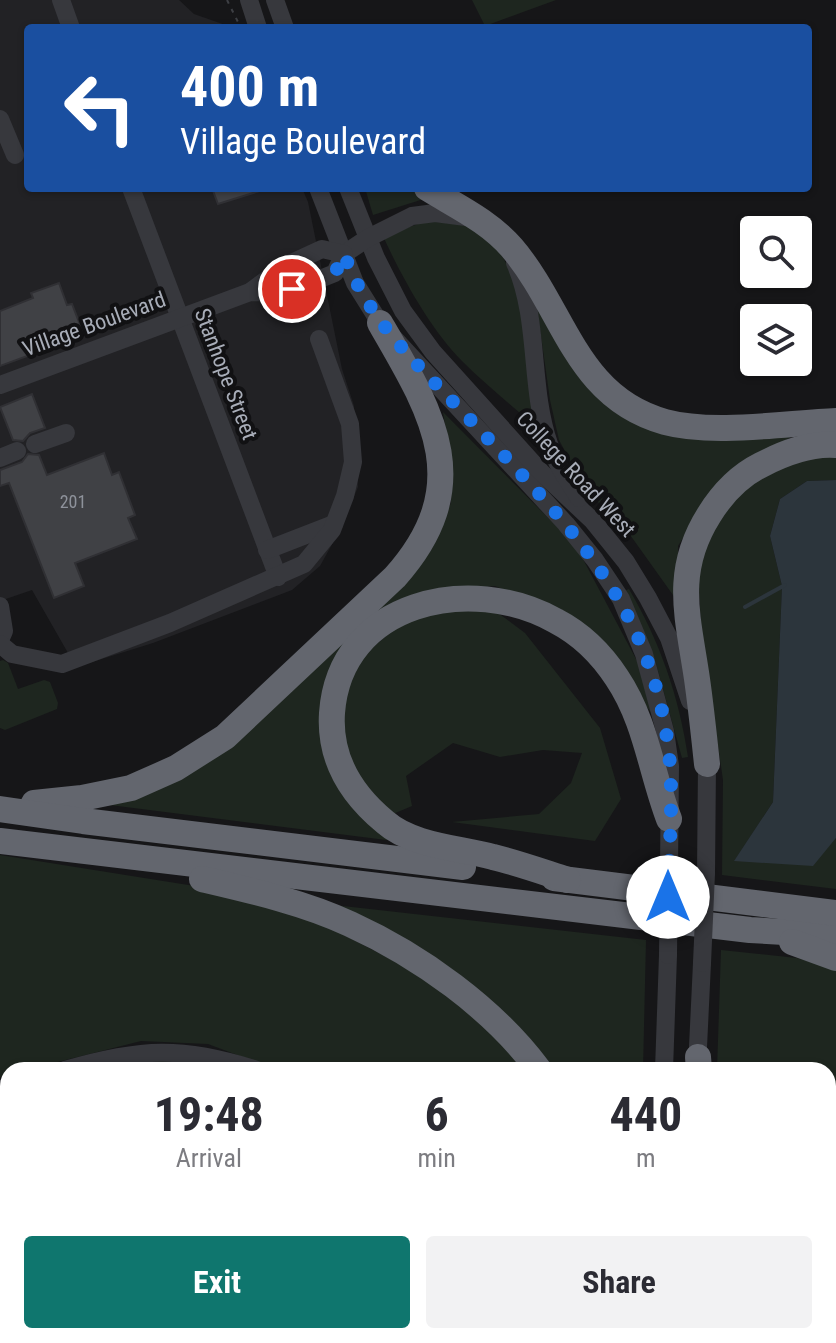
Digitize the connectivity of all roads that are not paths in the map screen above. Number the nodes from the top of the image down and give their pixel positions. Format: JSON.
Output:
{"nodes":[{"id":1,"x":61,"y":0,"type":"edge"},
{"id":2,"x":249,"y":0,"type":"edge"},
{"id":3,"x":275,"y":0,"type":"edge"},
{"id":4,"x":70,"y":24,"type":"edge"},
{"id":5,"x":257,"y":24,"type":"edge"},
{"id":6,"x":284,"y":24,"type":"edge"},
{"id":7,"x":0,"y":119,"type":"edge"},
{"id":8,"x":14,"y":155,"type":"edge"},
{"id":9,"x":132,"y":192,"type":"edge"},
{"id":10,"x":320,"y":192,"type":"edge"},
{"id":11,"x":350,"y":192,"type":"edge"},
{"id":12,"x":434,"y":192,"type":"edge"},
{"id":13,"x":484,"y":222,"type":"junction"},
{"id":14,"x":368,"y":238,"type":"junction"},
{"id":15,"x":344,"y":254,"type":"junction"},
{"id":16,"x":250,"y":292,"type":"junction"},
{"id":17,"x":179,"y":318,"type":"junction"},
{"id":18,"x":380,"y":323,"type":"junction"},
{"id":19,"x":319,"y":339,"type":"dead end"},
{"id":20,"x":0,"y":385,"type":"edge"},
{"id":21,"x":836,"y":421,"type":"edge"},
{"id":22,"x":66,"y":433,"type":"dead end"},
{"id":23,"x":836,"y":445,"type":"edge"},
{"id":24,"x":14,"y":452,"type":"edge"},
{"id":25,"x":593,"y":521,"type":"junction"},
{"id":26,"x":334,"y":524,"type":"junction"},
{"id":27,"x":267,"y":550,"type":"junction"},
{"id":28,"x":278,"y":577,"type":"junction"},
{"id":29,"x":0,"y":606,"type":"edge"},
{"id":30,"x":0,"y":642,"type":"edge"},
{"id":31,"x":707,"y":764,"type":"junction"},
{"id":32,"x":0,"y":808,"type":"edge"},
{"id":33,"x":669,"y":819,"type":"junction"},
{"id":34,"x":0,"y":841,"type":"edge"},
{"id":35,"x":90,"y":852,"type":"junction"},
{"id":36,"x":568,"y":880,"type":"junction"},
{"id":37,"x":836,"y":913,"type":"edge"},
{"id":38,"x":750,"y":930,"type":"junction"},
{"id":39,"x":836,"y":935,"type":"edge"},
{"id":40,"x":836,"y":958,"type":"edge"},
{"id":41,"x":94,"y":1062,"type":"edge"},
{"id":42,"x":232,"y":1062,"type":"edge"},
{"id":43,"x":533,"y":1062,"type":"edge"},
{"id":44,"x":664,"y":1062,"type":"edge"},
{"id":45,"x":698,"y":1062,"type":"edge"},
{"id":46,"x":0,"y":1105,"type":"edge"},
{"id":47,"x":0,"y":1112,"type":"edge"}],
"edges":[{"from":1,"to":4,"type":"street"},
{"from":2,"to":5,"type":"street"},
{"from":3,"to":6,"type":"street"},
{"from":7,"to":8,"type":"street"},
{"from":9,"to":17,"type":"street","name":"Stanhope Street"},
{"from":10,"to":15,"type":"street","name":"College Road West"},
{"from":11,"to":14,"type":"street","name":"College Road West"},
{"from":12,"to":13,"type":"highway"},
{"from":13,"to":14,"type":"street","name":"Village Boulevard"},
{"from":13,"to":21,"type":"highway"},
{"from":13,"to":25,"type":"street"},
{"from":14,"to":15,"type":"street","name":"Village Boulevard"},
{"from":14,"to":25,"type":"street","name":"College Road West"},
{"from":15,"to":16,"type":"street","name":"Village Boulevard"},
{"from":15,"to":16,"type":"street","name":"Village Boulevard"},
{"from":15,"to":18,"type":"street","name":"College Road West"},
{"from":16,"to":17,"type":"street","name":"Village Boulevard"},
{"from":17,"to":20,"type":"street","name":"Village Boulevard"},
{"from":17,"to":27,"type":"street","name":"Stanhope Street"},
{"from":18,"to":32,"type":"highway"},
{"from":18,"to":33,"type":"street","name":"College Road West"},
{"from":19,"to":26,"type":"street"},
{"from":22,"to":24,"type":"street"},
{"from":23,"to":31,"type":"highway"},
{"from":25,"to":31,"type":"street","name":"College Road West"},
{"from":26,"to":27,"type":"street"},
{"from":26,"to":28,"type":"street"},
{"from":27,"to":28,"type":"street","name":"Stanhope Street"},
{"from":28,"to":30,"type":"street"},
{"from":29,"to":30,"type":"street"},
{"from":31,"to":45,"type":"street","name":"College Road West","bridge":true},
{"from":32,"to":36,"type":"highway"},
{"from":33,"to":36,"type":"highway"},
{"from":33,"to":44,"type":"street","name":"College Road West","bridge":true},
{"from":34,"to":35,"type":"highway"},
{"from":35,"to":38,"type":"highway"},
{"from":35,"to":43,"type":"highway"},
{"from":36,"to":37,"type":"highway"},
{"from":38,"to":39,"type":"highway"},
{"from":38,"to":40,"type":"highway"},
{"from":41,"to":42,"type":"street"},
{"from":46,"to":47,"type":"street"}]}
